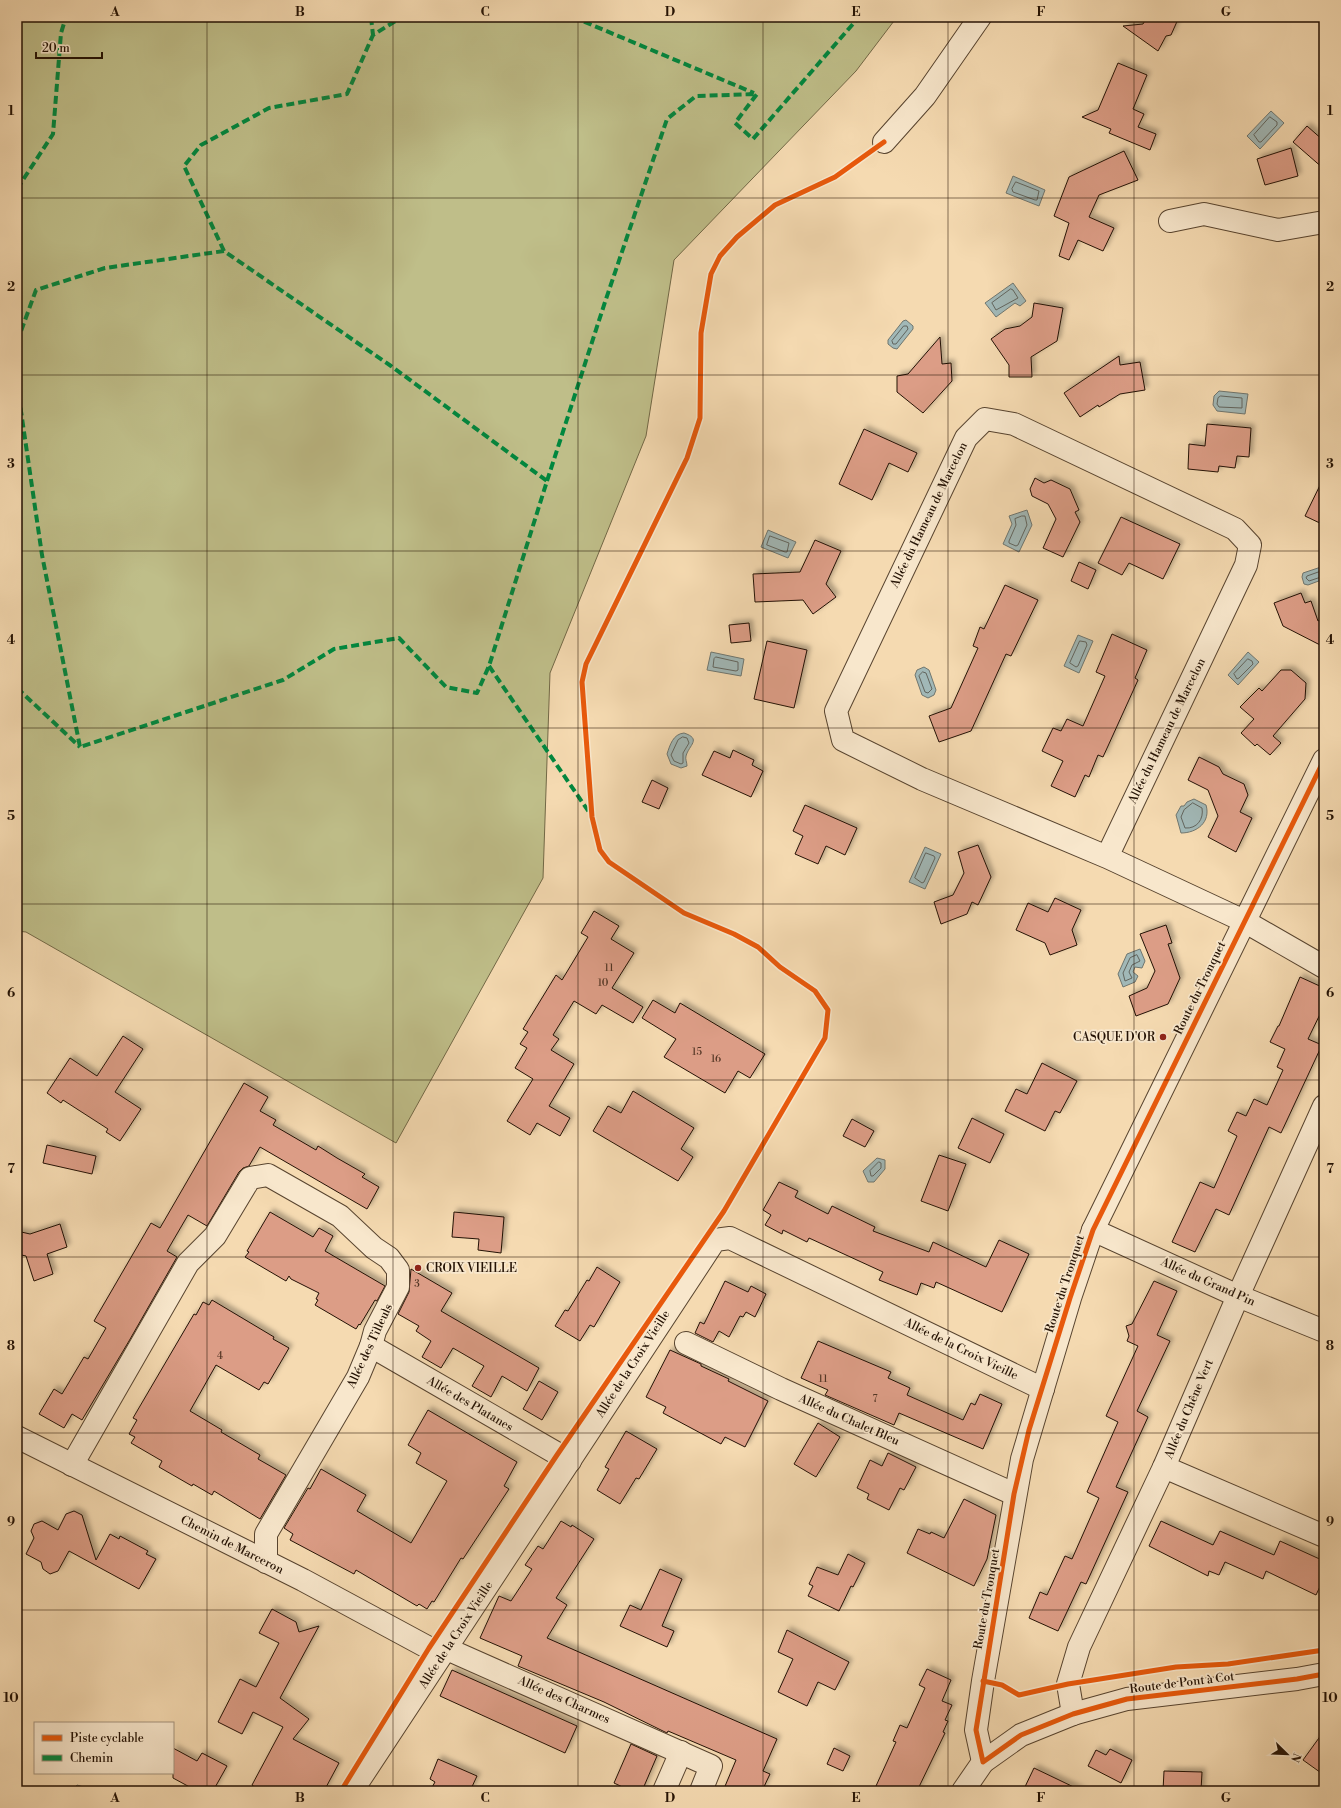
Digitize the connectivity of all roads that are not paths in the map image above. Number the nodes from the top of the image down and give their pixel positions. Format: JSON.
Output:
{"nodes":[{"id":1,"x":980,"y":17,"type":"edge"},
{"id":2,"x":884,"y":142,"type":"dead end"},
{"id":3,"x":1170,"y":221,"type":"dead end"},
{"id":4,"x":1324,"y":222,"type":"edge"},
{"id":5,"x":1324,"y":760,"type":"edge"},
{"id":6,"x":1107,"y":857,"type":"junction"},
{"id":7,"x":1244,"y":921,"type":"junction"},
{"id":8,"x":1324,"y":967,"type":"edge"},
{"id":9,"x":1324,"y":1106,"type":"edge"},
{"id":10,"x":1093,"y":1230,"type":"junction"},
{"id":11,"x":1238,"y":1296,"type":"junction"},
{"id":12,"x":1324,"y":1331,"type":"edge"},
{"id":13,"x":686,"y":1343,"type":"dead end"},
{"id":14,"x":371,"y":1346,"type":"junction"},
{"id":15,"x":1043,"y":1389,"type":"junction"},
{"id":16,"x":17,"y":1437,"type":"edge"},
{"id":17,"x":570,"y":1461,"type":"junction"},
{"id":18,"x":72,"y":1465,"type":"junction"},
{"id":19,"x":1164,"y":1467,"type":"junction"},
{"id":20,"x":1014,"y":1494,"type":"junction"},
{"id":21,"x":1324,"y":1536,"type":"edge"},
{"id":22,"x":266,"y":1562,"type":"junction"},
{"id":23,"x":447,"y":1649,"type":"junction"},
{"id":24,"x":1324,"y":1674,"type":"edge"},
{"id":25,"x":1073,"y":1714,"type":"junction"},
{"id":26,"x":681,"y":1752,"type":"junction"},
{"id":27,"x":983,"y":1762,"type":"junction"},
{"id":28,"x":352,"y":1791,"type":"edge"},
{"id":29,"x":664,"y":1791,"type":"edge"},
{"id":30,"x":701,"y":1791,"type":"edge"},
{"id":31,"x":963,"y":1791,"type":"edge"}],
"edges":[{"from":1,"to":2,"type":"street"},
{"from":3,"to":4,"type":"street"},
{"from":5,"to":7,"type":"street","name":"Route du Tronquet"},
{"from":6,"to":6,"type":"street","name":"Allée du Hameau de Marcelon"},
{"from":6,"to":7,"type":"street","name":"Allée du Hameau de Marcelon"},
{"from":7,"to":8,"type":"street","name":"Allée du Hameau de Marcelon"},
{"from":7,"to":10,"type":"street","name":"Route du Tronquet"},
{"from":9,"to":11,"type":"street","name":"Allée du Chêne Vert"},
{"from":10,"to":11,"type":"street","name":"Allée du Grand Pin"},
{"from":10,"to":15,"type":"street","name":"Route du Tronquet"},
{"from":11,"to":12,"type":"street","name":"Allée du Grand Pin"},
{"from":11,"to":19,"type":"street","name":"Allée du Chêne Vert"},
{"from":13,"to":20,"type":"street","name":"Allée du Chalet Bleu"},
{"from":14,"to":17,"type":"street","name":"Allée des Platanes"},
{"from":14,"to":18,"type":"street","name":"Allée des Tilleuls"},
{"from":14,"to":22,"type":"street","name":"Allée des Tilleuls"},
{"from":15,"to":17,"type":"street","name":"Allée de la Croix Vieille"},
{"from":15,"to":20,"type":"street","name":"Route du Tronquet"},
{"from":16,"to":18,"type":"street","name":"Chemin de Marceron"},
{"from":17,"to":23,"type":"street","name":"Allée de la Croix Vieille"},
{"from":18,"to":22,"type":"street","name":"Chemin de Marceron"},
{"from":19,"to":21,"type":"street"},
{"from":19,"to":25,"type":"street","name":"Allée du Chêne Vert"},
{"from":20,"to":27,"type":"street","name":"Route du Tronquet"},
{"from":22,"to":23,"type":"street","name":"Chemin de Marceron"},
{"from":23,"to":26,"type":"street","name":"Allée des Charmes"},
{"from":23,"to":28,"type":"street","name":"Allée de la Croix Vieille"},
{"from":24,"to":25,"type":"street","name":"Route de Pont à Cot"},
{"from":25,"to":27,"type":"street","name":"Route de Pont à Cot"},
{"from":26,"to":29,"type":"street"},
{"from":26,"to":30,"type":"street","name":"Allée des Charmes"},
{"from":27,"to":31,"type":"street","name":"Route de Pont à Cot"}]}
